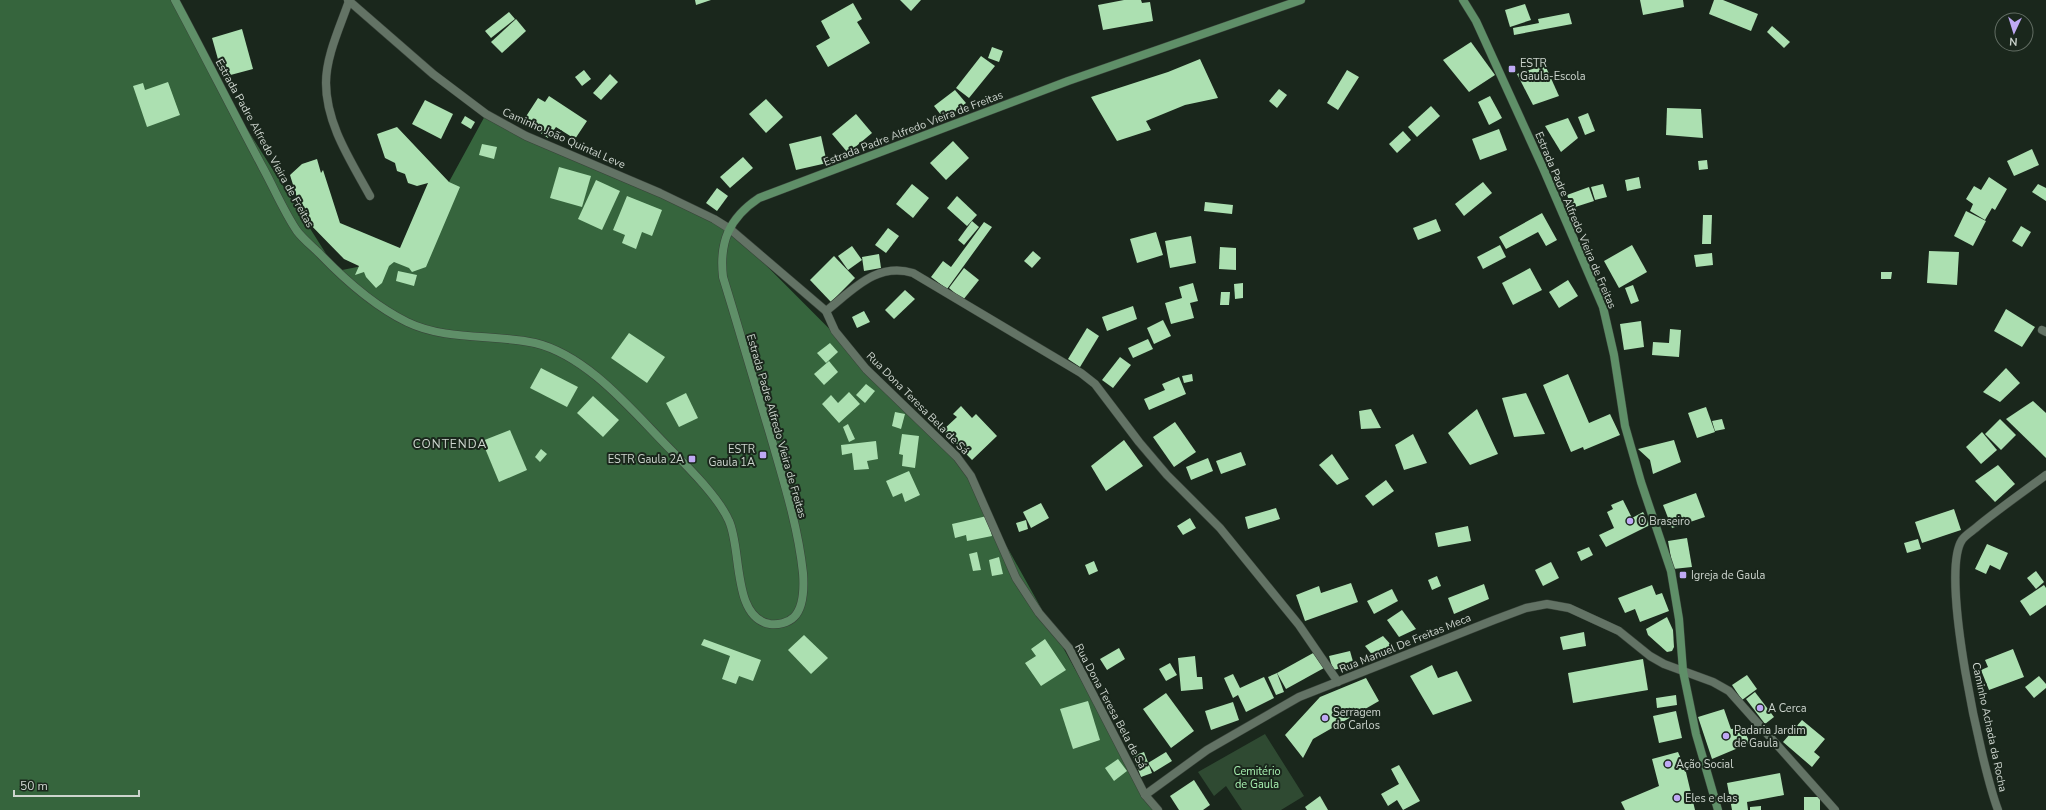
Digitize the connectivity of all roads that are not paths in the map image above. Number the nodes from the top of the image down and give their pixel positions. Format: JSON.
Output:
{"nodes":[{"id":1,"x":175,"y":0,"type":"edge"},
{"id":2,"x":1301,"y":0,"type":"edge"},
{"id":3,"x":1463,"y":0,"type":"edge"},
{"id":4,"x":348,"y":1,"type":"edge"},
{"id":5,"x":370,"y":196,"type":"dead end"},
{"id":6,"x":730,"y":228,"type":"junction"},
{"id":7,"x":826,"y":311,"type":"junction"},
{"id":8,"x":2046,"y":475,"type":"edge"},
{"id":9,"x":1683,"y":671,"type":"junction"},
{"id":10,"x":1338,"y":682,"type":"junction"},
{"id":11,"x":1146,"y":794,"type":"junction"},
{"id":12,"x":1158,"y":810,"type":"edge"},
{"id":13,"x":1718,"y":810,"type":"edge"},
{"id":14,"x":1835,"y":810,"type":"edge"},
{"id":15,"x":1998,"y":810,"type":"edge"}],
"edges":[{"from":1,"to":6,"type":"main road","name":"Estrada Padre Alfredo Vieira de Freitas"},
{"from":2,"to":6,"type":"main road","name":"Estrada Padre Alfredo Vieira de Freitas"},
{"from":3,"to":9,"type":"main road","name":"Estrada Padre Alfredo Vieira de Freitas"},
{"from":4,"to":5,"type":"street"},
{"from":4,"to":6,"type":"street","name":"Caminho João Quintal Leve"},
{"from":6,"to":7,"type":"street","name":"Rua Dona Teresa Bela de Sá"},
{"from":7,"to":10,"type":"street"},
{"from":7,"to":11,"type":"street","name":"Rua Dona Teresa Bela de Sá"},
{"from":8,"to":15,"type":"street","name":"Caminho Achada da Rocha"},
{"from":9,"to":10,"type":"street","name":"Rua Manuel De Freitas Meca"},
{"from":9,"to":13,"type":"main road","name":"Estrada Padre Alfredo Vieira de Freitas"},
{"from":9,"to":14,"type":"street"},
{"from":10,"to":11,"type":"street","name":"Rua Manuel De Freitas Meca"},
{"from":11,"to":12,"type":"street","name":"Rua Dona Teresa Bela de Sá"}]}
